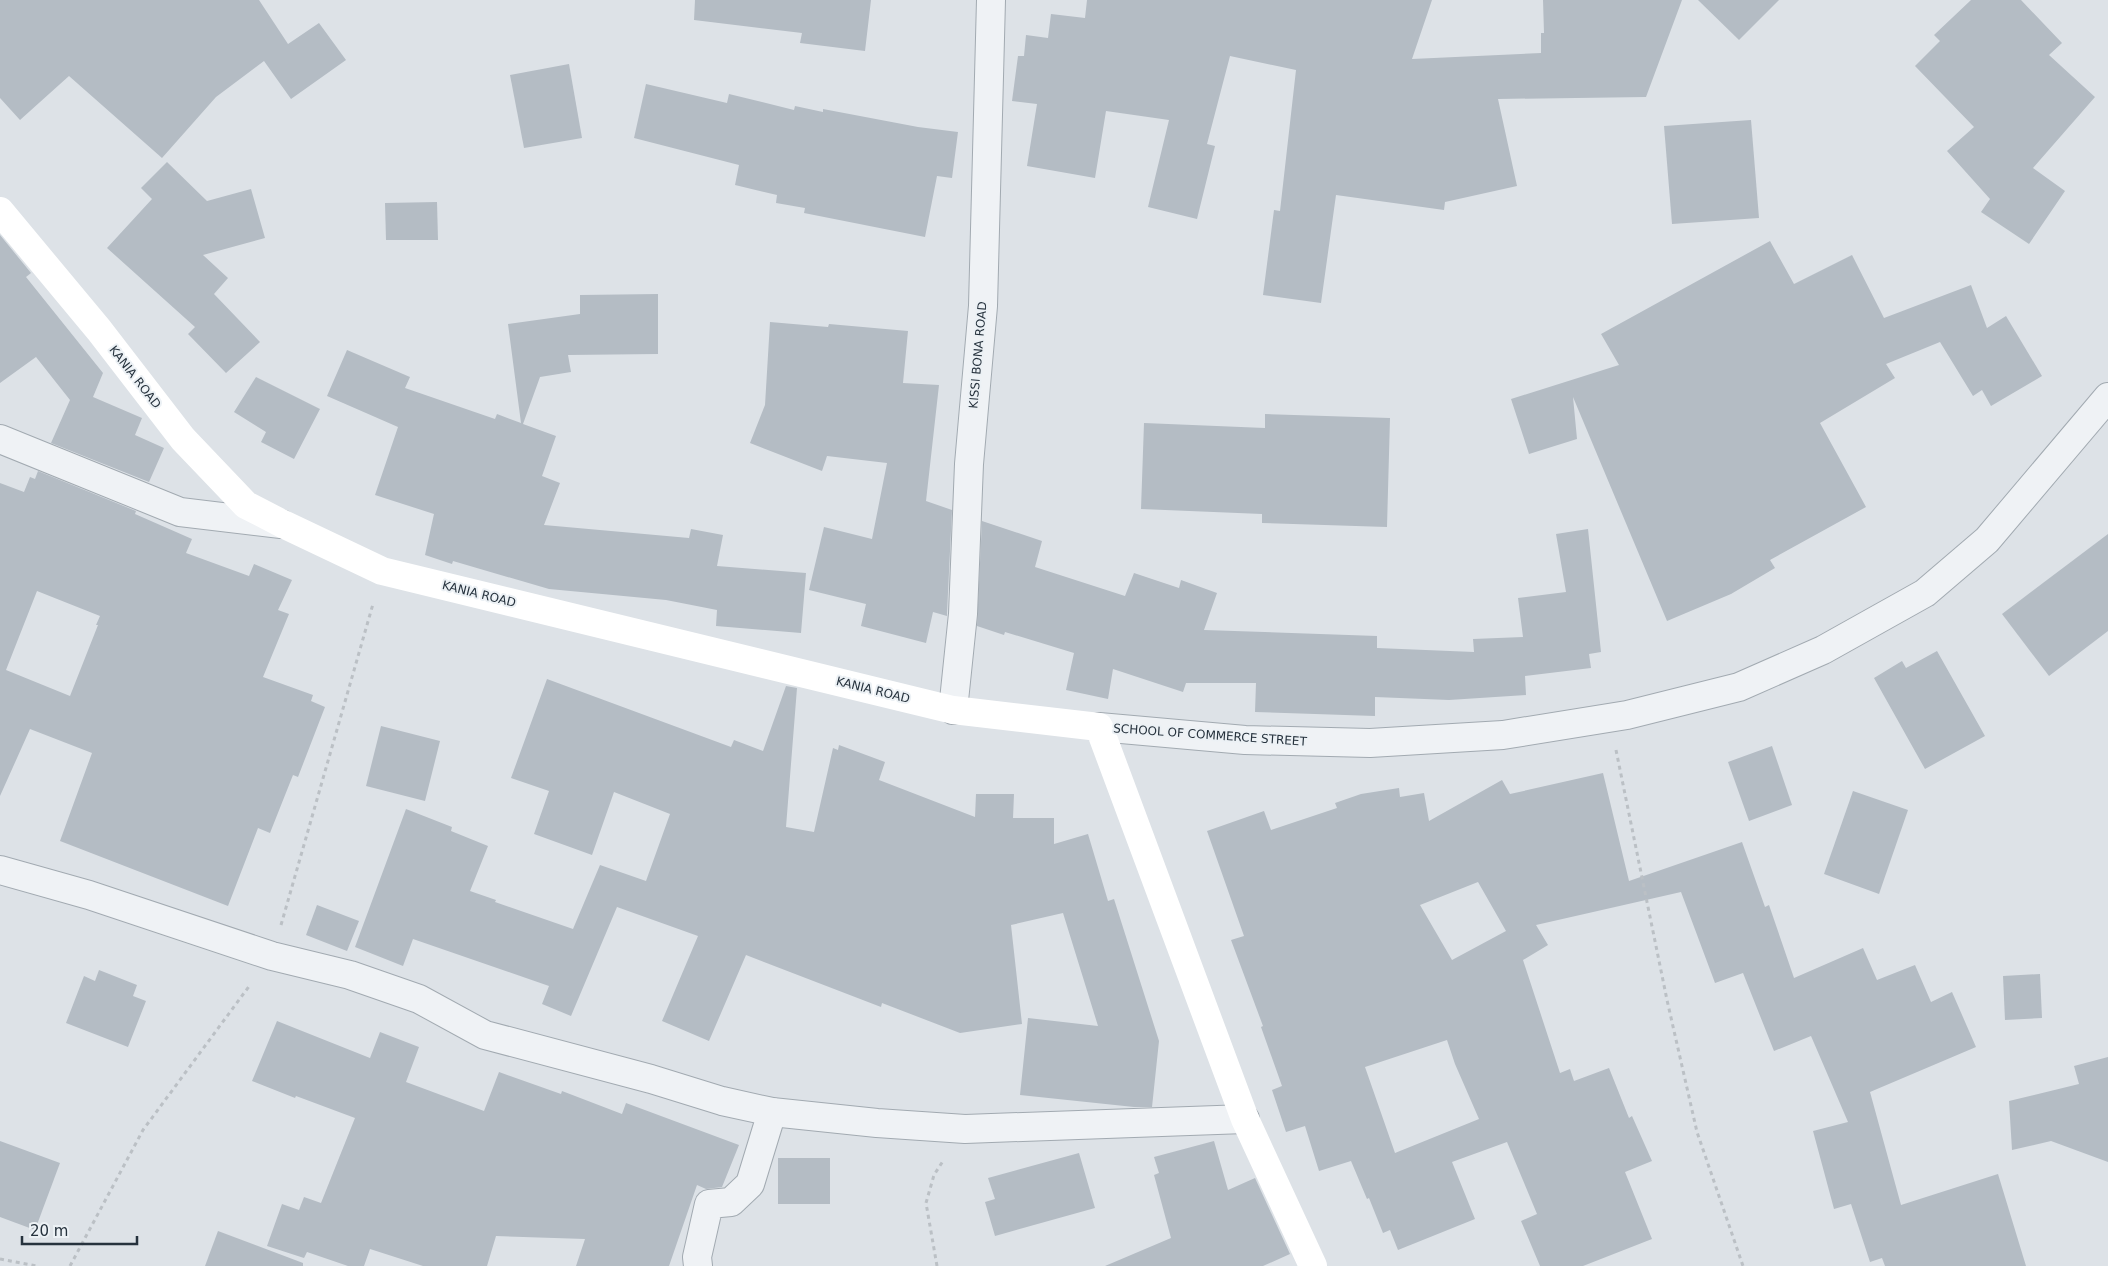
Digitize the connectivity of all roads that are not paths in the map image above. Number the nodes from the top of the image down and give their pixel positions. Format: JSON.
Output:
{"nodes":[{"id":1,"x":991,"y":0,"type":"edge"},
{"id":2,"x":0,"y":212,"type":"edge"},
{"id":3,"x":2108,"y":397,"type":"edge"},
{"id":4,"x":0,"y":439,"type":"edge"},
{"id":5,"x":282,"y":524,"type":"junction"},
{"id":6,"x":953,"y":710,"type":"junction"},
{"id":7,"x":1099,"y":727,"type":"junction"},
{"id":8,"x":0,"y":870,"type":"edge"},
{"id":9,"x":772,"y":1112,"type":"junction"},
{"id":10,"x":1245,"y":1119,"type":"junction"},
{"id":11,"x":698,"y":1266,"type":"edge"},
{"id":12,"x":1313,"y":1266,"type":"edge"}],
"edges":[{"from":1,"to":6,"type":"street","name":"KISSI BONA ROAD"},
{"from":2,"to":5,"type":"main road","name":"KANIA ROAD"},
{"from":3,"to":7,"type":"street","name":"SCHOOL OF COMMERCE STREET"},
{"from":4,"to":5,"type":"street"},
{"from":5,"to":6,"type":"main road","name":"KANIA ROAD"},
{"from":6,"to":7,"type":"main road","name":"KANIA ROAD"},
{"from":7,"to":10,"type":"main road"},
{"from":8,"to":9,"type":"street"},
{"from":9,"to":10,"type":"street"},
{"from":9,"to":11,"type":"street"},
{"from":10,"to":12,"type":"main road"}]}
